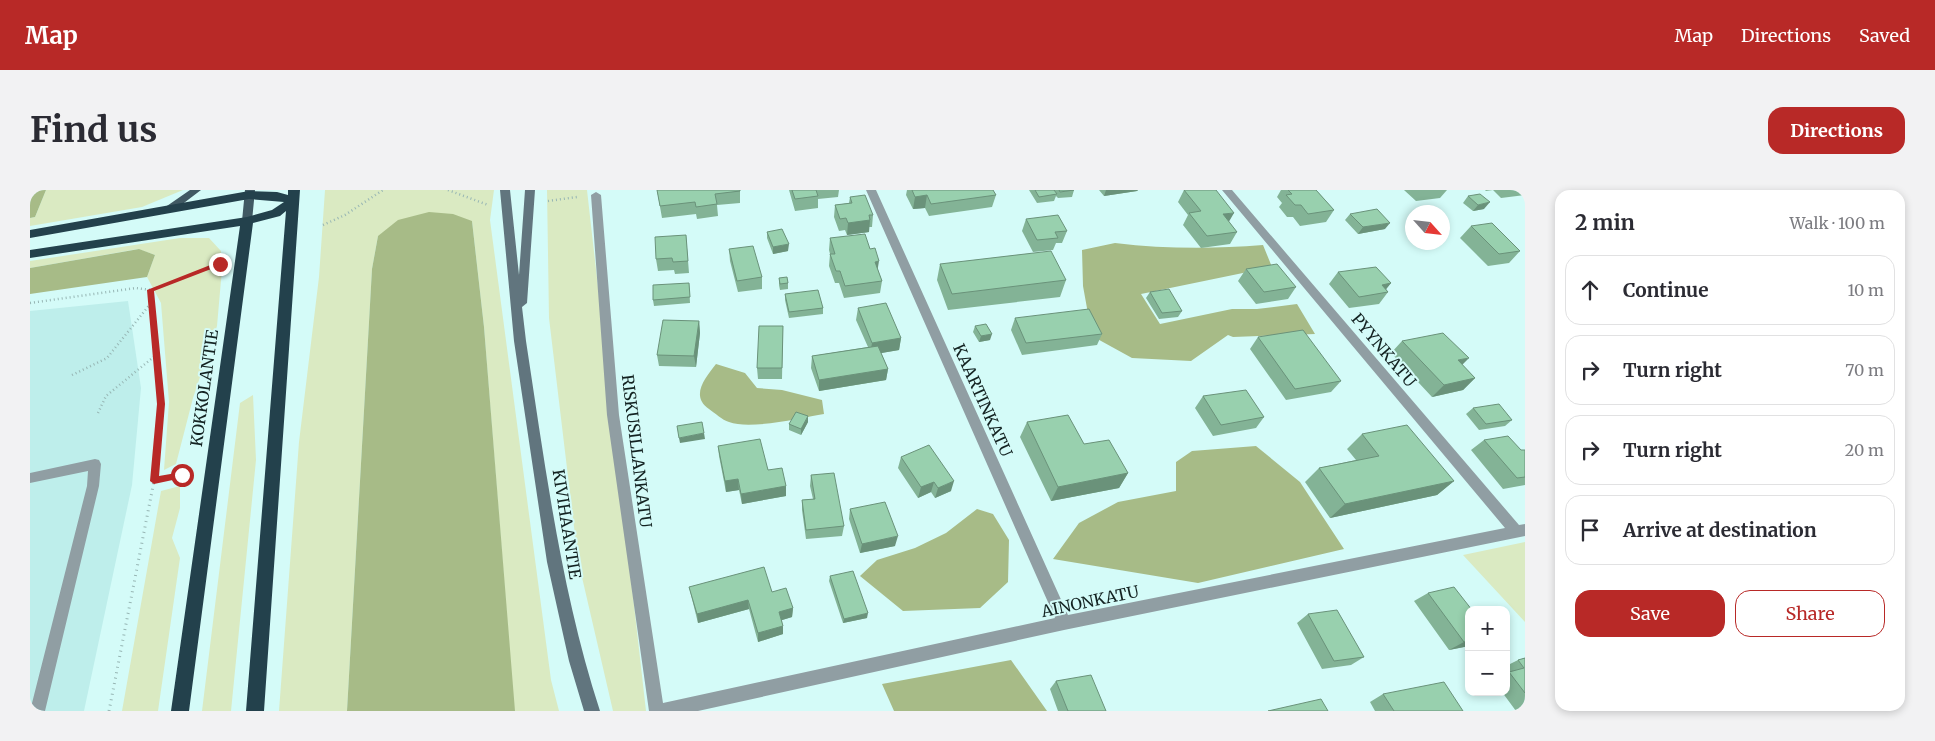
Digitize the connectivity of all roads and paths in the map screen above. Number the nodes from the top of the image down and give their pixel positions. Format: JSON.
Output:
{"nodes":[{"id":1,"x":196,"y":190,"type":"edge"},
{"id":2,"x":383,"y":190,"type":"edge"},
{"id":3,"x":505,"y":190,"type":"edge"},
{"id":4,"x":530,"y":190,"type":"edge"},
{"id":5,"x":871,"y":190,"type":"edge"},
{"id":6,"x":1227,"y":190,"type":"edge"},
{"id":7,"x":250,"y":193,"type":"edge"},
{"id":8,"x":293,"y":195,"type":"edge"},
{"id":9,"x":596,"y":195,"type":"dead end"},
{"id":10,"x":168,"y":210,"type":"junction"},
{"id":11,"x":247,"y":221,"type":"junction"},
{"id":12,"x":323,"y":225,"type":"dead end"},
{"id":13,"x":30,"y":234,"type":"edge"},
{"id":14,"x":30,"y":254,"type":"edge"},
{"id":15,"x":220,"y":264,"type":"dead end"},
{"id":16,"x":150,"y":290,"type":"junction"},
{"id":17,"x":30,"y":303,"type":"edge"},
{"id":18,"x":151,"y":303,"type":"junction"},
{"id":19,"x":520,"y":341,"type":"junction"},
{"id":20,"x":156,"y":354,"type":"junction"},
{"id":21,"x":72,"y":375,"type":"dead end"},
{"id":22,"x":98,"y":413,"type":"dead end"},
{"id":23,"x":182,"y":475,"type":"dead end"},
{"id":24,"x":30,"y":478,"type":"edge"},
{"id":25,"x":154,"y":481,"type":"junction"},
{"id":26,"x":1521,"y":531,"type":"edge"},
{"id":27,"x":1064,"y":624,"type":"junction"},
{"id":28,"x":37,"y":711,"type":"edge"},
{"id":29,"x":109,"y":711,"type":"edge"},
{"id":30,"x":180,"y":711,"type":"edge"},
{"id":31,"x":255,"y":711,"type":"edge"},
{"id":32,"x":592,"y":711,"type":"edge"},
{"id":33,"x":656,"y":711,"type":"edge"},
{"id":34,"x":663,"y":711,"type":"edge"}],
"edges":[{"from":1,"to":10,"type":"main road"},
{"from":2,"to":12,"type":"path"},
{"from":3,"to":19,"type":"main road","name":"KIVIHAANTIE"},
{"from":4,"to":19,"type":"main road","name":"KIVIHAANTIE"},
{"from":5,"to":27,"type":"street","name":"KAARTINKATU"},
{"from":6,"to":26,"type":"street","name":"PYYNKATU"},
{"from":7,"to":8,"type":"highway"},
{"from":7,"to":10,"type":"highway"},
{"from":7,"to":11,"type":"main road","name":"KOKKOLANTIE"},
{"from":8,"to":11,"type":"highway"},
{"from":8,"to":31,"type":"highway"},
{"from":9,"to":33,"type":"street","name":"RISKUSILLANKATU"},
{"from":10,"to":13,"type":"highway"},
{"from":11,"to":14,"type":"highway"},
{"from":11,"to":30,"type":"highway","name":"KOKKOLANTIE"},
{"from":15,"to":16,"type":"path"},
{"from":16,"to":17,"type":"path"},
{"from":16,"to":18,"type":"path"},
{"from":18,"to":20,"type":"path"},
{"from":18,"to":21,"type":"path"},
{"from":19,"to":32,"type":"main road","name":"KIVIHAANTIE"},
{"from":20,"to":22,"type":"path"},
{"from":20,"to":25,"type":"path"},
{"from":23,"to":25,"type":"path"},
{"from":24,"to":28,"type":"street"},
{"from":25,"to":29,"type":"path"},
{"from":26,"to":27,"type":"street","name":"AINONKATU"},
{"from":27,"to":34,"type":"street","name":"AINONKATU"}]}
